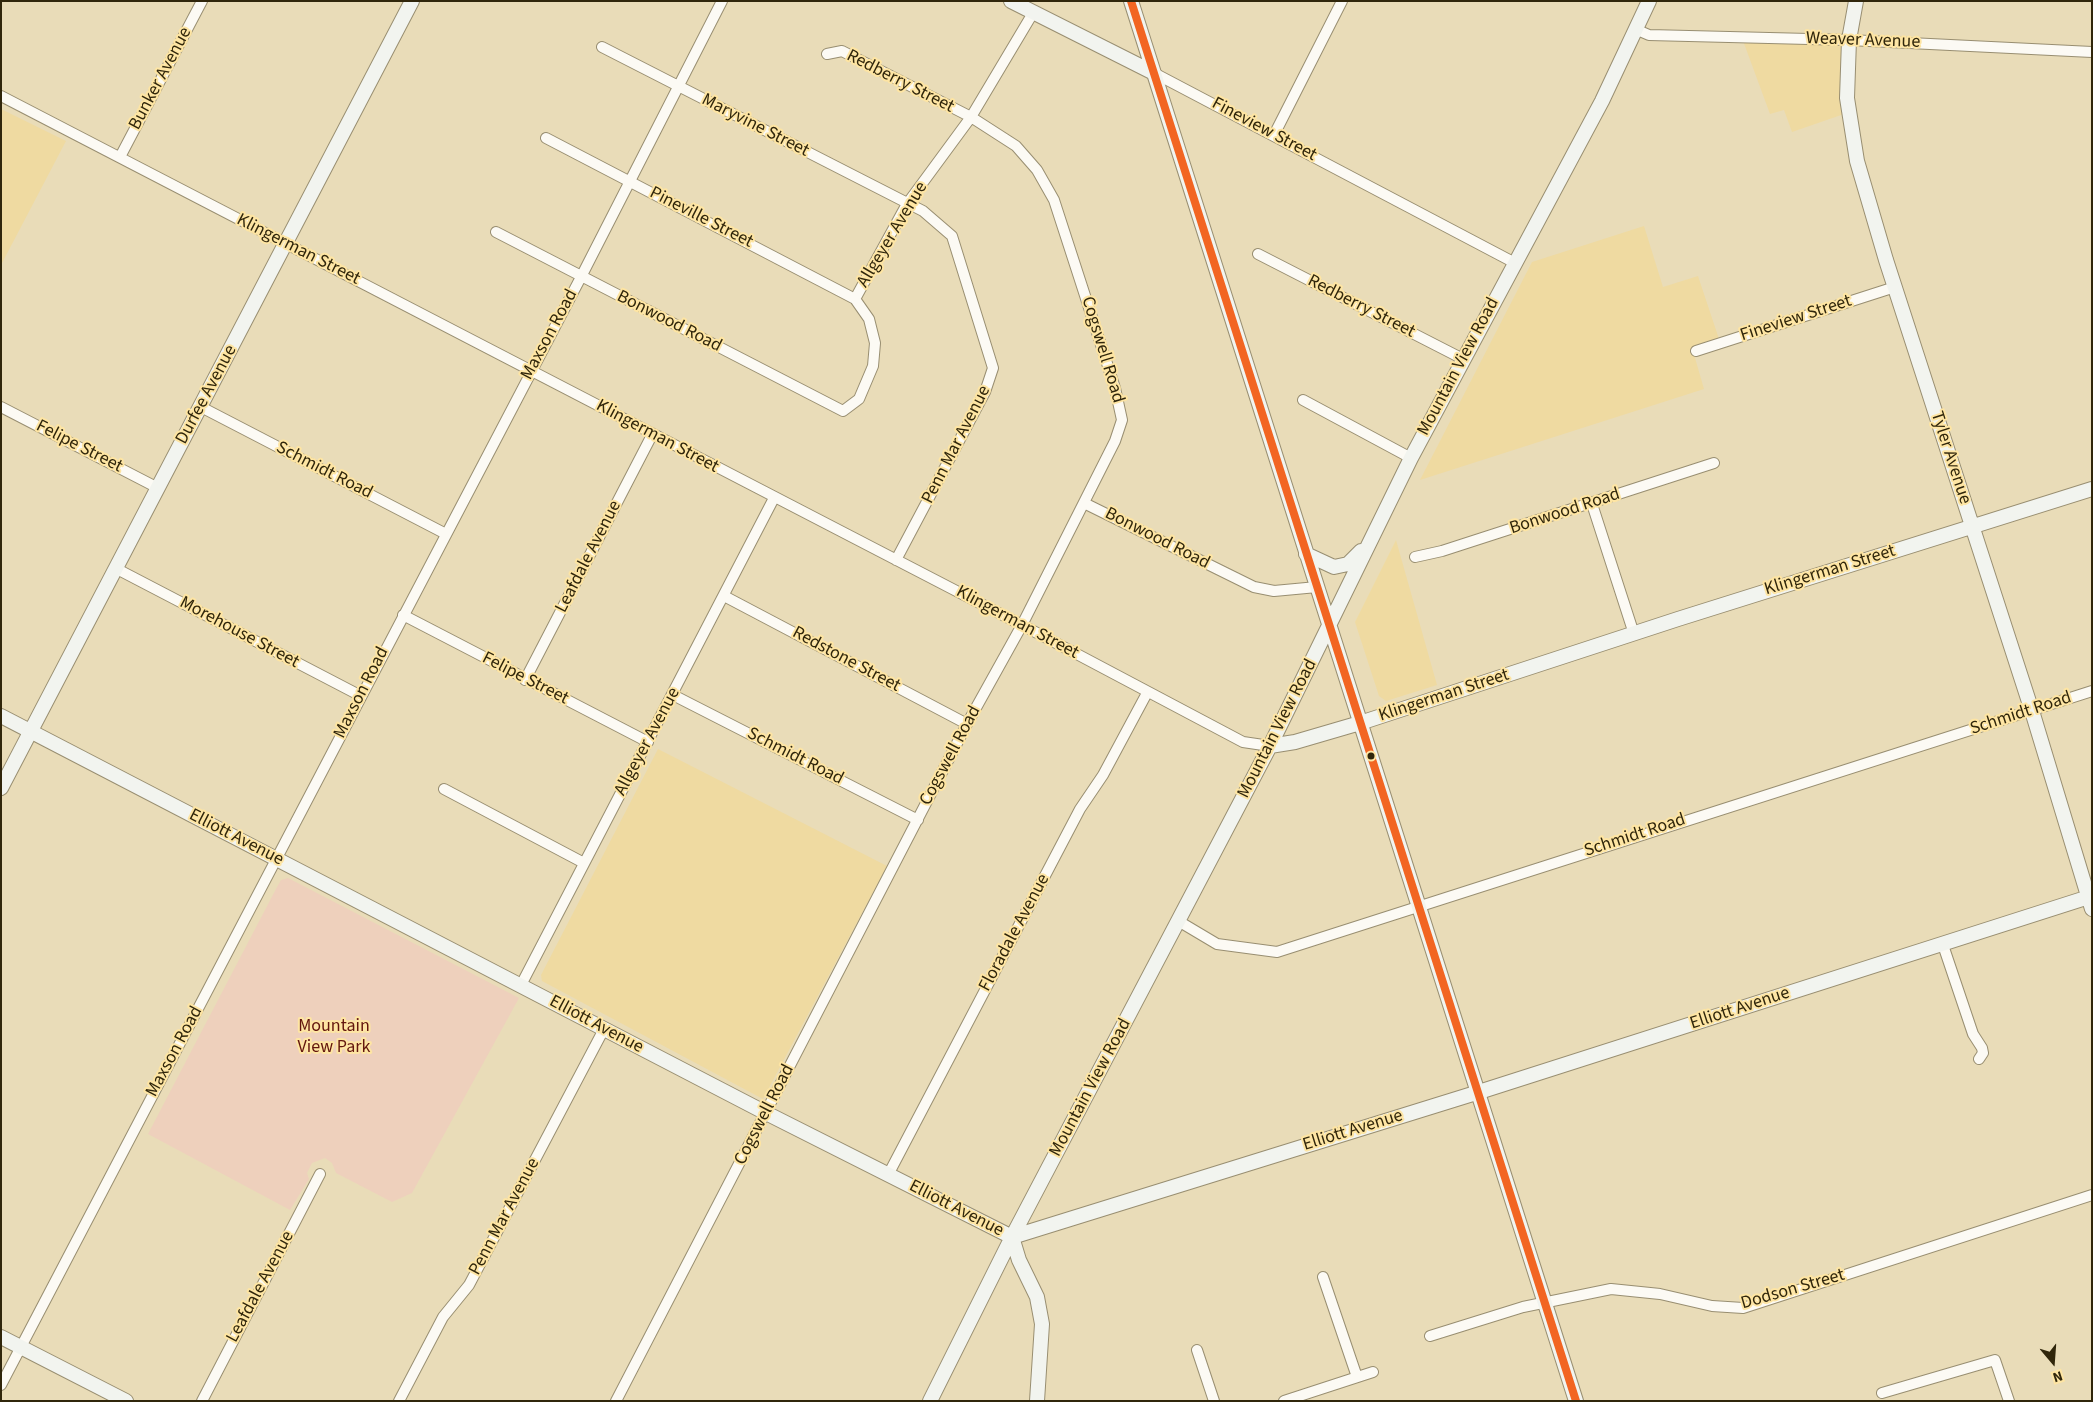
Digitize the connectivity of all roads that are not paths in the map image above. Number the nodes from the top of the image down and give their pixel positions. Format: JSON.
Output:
{"nodes":[{"id":1,"x":202,"y":1,"type":"edge"},
{"id":2,"x":412,"y":1,"type":"edge"},
{"id":3,"x":722,"y":1,"type":"edge"},
{"id":4,"x":1011,"y":1,"type":"edge"},
{"id":5,"x":1131,"y":1,"type":"edge"},
{"id":6,"x":1342,"y":1,"type":"edge"},
{"id":7,"x":1649,"y":1,"type":"edge"},
{"id":8,"x":1856,"y":1,"type":"edge"},
{"id":9,"x":1033,"y":13,"type":"junction"},
{"id":10,"x":1635,"y":29,"type":"junction"},
{"id":11,"x":1849,"y":40,"type":"junction"},
{"id":12,"x":602,"y":47,"type":"dead end"},
{"id":13,"x":2092,"y":52,"type":"edge"},
{"id":14,"x":827,"y":54,"type":"dead end"},
{"id":15,"x":1154,"y":73,"type":"junction"},
{"id":16,"x":679,"y":87,"type":"junction"},
{"id":17,"x":1,"y":96,"type":"edge"},
{"id":18,"x":971,"y":117,"type":"junction"},
{"id":19,"x":1274,"y":135,"type":"junction"},
{"id":20,"x":546,"y":138,"type":"dead end"},
{"id":21,"x":120,"y":157,"type":"junction"},
{"id":22,"x":630,"y":182,"type":"junction"},
{"id":23,"x":907,"y":204,"type":"junction"},
{"id":24,"x":496,"y":232,"type":"dead end"},
{"id":25,"x":286,"y":244,"type":"junction"},
{"id":26,"x":1258,"y":254,"type":"dead end"},
{"id":27,"x":1515,"y":263,"type":"junction"},
{"id":28,"x":581,"y":277,"type":"junction"},
{"id":29,"x":1895,"y":287,"type":"junction"},
{"id":30,"x":855,"y":299,"type":"junction"},
{"id":31,"x":1696,"y":351,"type":"dead end"},
{"id":32,"x":1463,"y":359,"type":"junction"},
{"id":33,"x":531,"y":370,"type":"junction"},
{"id":34,"x":1303,"y":400,"type":"dead end"},
{"id":35,"x":1,"y":407,"type":"edge"},
{"id":36,"x":201,"y":407,"type":"junction"},
{"id":37,"x":843,"y":411,"type":"joint"},
{"id":38,"x":652,"y":435,"type":"junction"},
{"id":39,"x":1411,"y":458,"type":"junction"},
{"id":40,"x":1714,"y":463,"type":"dead end"},
{"id":41,"x":158,"y":488,"type":"junction"},
{"id":42,"x":2092,"y":489,"type":"edge"},
{"id":43,"x":774,"y":498,"type":"junction"},
{"id":44,"x":1084,"y":502,"type":"junction"},
{"id":45,"x":1592,"y":504,"type":"junction"},
{"id":46,"x":1972,"y":527,"type":"junction"},
{"id":47,"x":446,"y":534,"type":"junction"},
{"id":48,"x":1372,"y":539,"type":"junction"},
{"id":49,"x":1306,"y":554,"type":"junction"},
{"id":50,"x":1415,"y":557,"type":"dead end"},
{"id":51,"x":896,"y":560,"type":"junction"},
{"id":52,"x":117,"y":569,"type":"junction"},
{"id":53,"x":1318,"y":588,"type":"junction"},
{"id":54,"x":724,"y":596,"type":"junction"},
{"id":55,"x":403,"y":615,"type":"junction"},
{"id":56,"x":1022,"y":625,"type":"junction"},
{"id":57,"x":1330,"y":626,"type":"junction"},
{"id":58,"x":1634,"y":634,"type":"junction"},
{"id":59,"x":526,"y":680,"type":"junction"},
{"id":60,"x":2092,"y":691,"type":"edge"},
{"id":61,"x":1147,"y":693,"type":"junction"},
{"id":62,"x":673,"y":695,"type":"junction"},
{"id":63,"x":361,"y":696,"type":"junction"},
{"id":64,"x":2032,"y":711,"type":"junction"},
{"id":65,"x":1,"y":716,"type":"edge"},
{"id":66,"x":1360,"y":723,"type":"junction"},
{"id":67,"x":968,"y":724,"type":"junction"},
{"id":68,"x":31,"y":731,"type":"junction"},
{"id":69,"x":648,"y":742,"type":"junction"},
{"id":70,"x":1270,"y":746,"type":"junction"},
{"id":71,"x":1,"y":788,"type":"edge"},
{"id":72,"x":444,"y":789,"type":"dead end"},
{"id":73,"x":918,"y":820,"type":"junction"},
{"id":74,"x":276,"y":858,"type":"junction"},
{"id":75,"x":584,"y":863,"type":"junction"},
{"id":76,"x":2090,"y":901,"type":"edge"},
{"id":77,"x":1419,"y":905,"type":"junction"},
{"id":78,"x":1180,"y":922,"type":"junction"},
{"id":79,"x":1943,"y":945,"type":"junction"},
{"id":80,"x":521,"y":985,"type":"junction"},
{"id":81,"x":604,"y":1029,"type":"junction"},
{"id":82,"x":1979,"y":1059,"type":"dead end"},
{"id":83,"x":1478,"y":1092,"type":"junction"},
{"id":84,"x":766,"y":1113,"type":"junction"},
{"id":85,"x":320,"y":1174,"type":"dead end"},
{"id":86,"x":888,"y":1176,"type":"junction"},
{"id":87,"x":2092,"y":1195,"type":"edge"},
{"id":88,"x":1012,"y":1237,"type":"junction"},
{"id":89,"x":1323,"y":1277,"type":"dead end"},
{"id":90,"x":1545,"y":1304,"type":"junction"},
{"id":91,"x":1430,"y":1336,"type":"dead end"},
{"id":92,"x":1,"y":1337,"type":"edge"},
{"id":93,"x":21,"y":1347,"type":"junction"},
{"id":94,"x":1197,"y":1350,"type":"dead end"},
{"id":95,"x":1373,"y":1372,"type":"dead end"},
{"id":96,"x":1357,"y":1377,"type":"junction"},
{"id":97,"x":1,"y":1385,"type":"edge"},
{"id":98,"x":1882,"y":1393,"type":"dead end"},
{"id":99,"x":126,"y":1401,"type":"edge"},
{"id":100,"x":202,"y":1401,"type":"edge"},
{"id":101,"x":399,"y":1401,"type":"edge"},
{"id":102,"x":616,"y":1401,"type":"edge"},
{"id":103,"x":930,"y":1401,"type":"edge"},
{"id":104,"x":1037,"y":1401,"type":"edge"},
{"id":105,"x":1214,"y":1401,"type":"edge"},
{"id":106,"x":1284,"y":1401,"type":"edge"},
{"id":107,"x":1576,"y":1401,"type":"edge"},
{"id":108,"x":2009,"y":1401,"type":"edge"}],
"edges":[{"from":1,"to":21,"type":"street","name":"Bunker Avenue"},
{"from":2,"to":25,"type":"street","name":"Durfee Avenue"},
{"from":3,"to":16,"type":"street","name":"Maxson Road"},
{"from":4,"to":9,"type":"street","name":"Fineview Street"},
{"from":5,"to":15,"type":"street"},
{"from":6,"to":19,"type":"street"},
{"from":7,"to":10,"type":"street","name":"Mountain View Road"},
{"from":8,"to":11,"type":"street","name":"Tyler Avenue"},
{"from":9,"to":15,"type":"street","name":"Fineview Street"},
{"from":9,"to":18,"type":"street","name":"Allgeyer Avenue"},
{"from":10,"to":11,"type":"street","name":"Weaver Avenue"},
{"from":10,"to":27,"type":"street","name":"Mountain View Road"},
{"from":11,"to":13,"type":"street","name":"Weaver Avenue"},
{"from":11,"to":29,"type":"street","name":"Tyler Avenue"},
{"from":12,"to":16,"type":"street","name":"Maryvine Street"},
{"from":14,"to":18,"type":"street","name":"Redberry Street"},
{"from":15,"to":19,"type":"street","name":"Fineview Street"},
{"from":15,"to":49,"type":"street"},
{"from":16,"to":22,"type":"street","name":"Maxson Road"},
{"from":16,"to":23,"type":"street","name":"Maryvine Street"},
{"from":17,"to":21,"type":"street","name":"Klingerman Street"},
{"from":18,"to":23,"type":"street","name":"Allgeyer Avenue"},
{"from":18,"to":44,"type":"street","name":"Cogswell Road"},
{"from":19,"to":27,"type":"street","name":"Fineview Street"},
{"from":20,"to":22,"type":"street","name":"Pineville Street"},
{"from":21,"to":25,"type":"street","name":"Klingerman Street"},
{"from":22,"to":28,"type":"street","name":"Maxson Road"},
{"from":22,"to":30,"type":"street","name":"Pineville Street"},
{"from":23,"to":30,"type":"street","name":"Allgeyer Avenue"},
{"from":23,"to":51,"type":"street","name":"Penn Mar Avenue"},
{"from":24,"to":28,"type":"street","name":"Bonwood Road"},
{"from":25,"to":33,"type":"street","name":"Klingerman Street"},
{"from":25,"to":36,"type":"street","name":"Durfee Avenue"},
{"from":26,"to":32,"type":"street","name":"Redberry Street"},
{"from":27,"to":32,"type":"street","name":"Mountain View Road"},
{"from":28,"to":33,"type":"street","name":"Maxson Road"},
{"from":28,"to":37,"type":"street","name":"Bonwood Road"},
{"from":29,"to":31,"type":"street","name":"Fineview Street"},
{"from":29,"to":46,"type":"street","name":"Tyler Avenue"},
{"from":30,"to":37,"type":"street","name":"Allgeyer Avenue"},
{"from":32,"to":39,"type":"street","name":"Mountain View Road"},
{"from":33,"to":38,"type":"street","name":"Klingerman Street"},
{"from":33,"to":47,"type":"street","name":"Maxson Road"},
{"from":34,"to":39,"type":"street"},
{"from":35,"to":41,"type":"street","name":"Felipe Street"},
{"from":36,"to":41,"type":"street","name":"Durfee Avenue"},
{"from":36,"to":47,"type":"street","name":"Schmidt Road"},
{"from":38,"to":43,"type":"street","name":"Klingerman Street"},
{"from":38,"to":59,"type":"street","name":"Leafdale Avenue"},
{"from":39,"to":48,"type":"street","name":"Mountain View Road"},
{"from":40,"to":45,"type":"street","name":"Bonwood Road"},
{"from":41,"to":52,"type":"street","name":"Durfee Avenue"},
{"from":42,"to":46,"type":"street","name":"Klingerman Street"},
{"from":43,"to":51,"type":"street","name":"Klingerman Street"},
{"from":43,"to":54,"type":"street","name":"Allgeyer Avenue"},
{"from":44,"to":53,"type":"street","name":"Bonwood Road"},
{"from":44,"to":56,"type":"street","name":"Cogswell Road"},
{"from":45,"to":50,"type":"street","name":"Bonwood Road"},
{"from":45,"to":58,"type":"street"},
{"from":46,"to":58,"type":"street","name":"Klingerman Street"},
{"from":46,"to":64,"type":"street","name":"Tyler Avenue"},
{"from":47,"to":55,"type":"street","name":"Maxson Road"},
{"from":48,"to":49,"type":"street"},
{"from":48,"to":57,"type":"street","name":"Mountain View Road"},
{"from":49,"to":53,"type":"street"},
{"from":51,"to":56,"type":"street","name":"Klingerman Street"},
{"from":52,"to":63,"type":"street","name":"Morehouse Street"},
{"from":52,"to":68,"type":"street","name":"Durfee Avenue"},
{"from":53,"to":57,"type":"street"},
{"from":54,"to":62,"type":"street","name":"Allgeyer Avenue"},
{"from":54,"to":67,"type":"street","name":"Redstone Street"},
{"from":55,"to":59,"type":"street","name":"Felipe Street"},
{"from":55,"to":63,"type":"street","name":"Maxson Road"},
{"from":56,"to":61,"type":"street","name":"Klingerman Street"},
{"from":56,"to":67,"type":"street","name":"Cogswell Road"},
{"from":57,"to":66,"type":"street"},
{"from":57,"to":70,"type":"street","name":"Mountain View Road"},
{"from":58,"to":66,"type":"street","name":"Klingerman Street"},
{"from":59,"to":69,"type":"street","name":"Felipe Street"},
{"from":60,"to":64,"type":"street","name":"Schmidt Road"},
{"from":61,"to":70,"type":"street","name":"Klingerman Street"},
{"from":61,"to":86,"type":"street","name":"Floradale Avenue"},
{"from":62,"to":69,"type":"street","name":"Allgeyer Avenue"},
{"from":62,"to":73,"type":"street","name":"Schmidt Road"},
{"from":63,"to":74,"type":"street","name":"Maxson Road"},
{"from":64,"to":76,"type":"street","name":"Tyler Avenue"},
{"from":64,"to":77,"type":"street","name":"Schmidt Road"},
{"from":65,"to":68,"type":"street","name":"Elliott Avenue"},
{"from":66,"to":70,"type":"street","name":"Klingerman Street"},
{"from":66,"to":77,"type":"street"},
{"from":67,"to":73,"type":"street","name":"Cogswell Road"},
{"from":68,"to":71,"type":"street","name":"Durfee Avenue"},
{"from":68,"to":74,"type":"street","name":"Elliott Avenue"},
{"from":69,"to":75,"type":"street","name":"Allgeyer Avenue"},
{"from":70,"to":78,"type":"street","name":"Mountain View Road"},
{"from":72,"to":75,"type":"street"},
{"from":73,"to":84,"type":"street","name":"Cogswell Road"},
{"from":74,"to":80,"type":"street","name":"Elliott Avenue"},
{"from":74,"to":93,"type":"street","name":"Maxson Road"},
{"from":75,"to":80,"type":"street","name":"Allgeyer Avenue"},
{"from":76,"to":79,"type":"street","name":"Elliott Avenue"},
{"from":77,"to":78,"type":"street","name":"Schmidt Road"},
{"from":77,"to":83,"type":"street"},
{"from":78,"to":88,"type":"street","name":"Mountain View Road"},
{"from":79,"to":82,"type":"street"},
{"from":79,"to":83,"type":"street","name":"Elliott Avenue"},
{"from":80,"to":81,"type":"street","name":"Elliott Avenue"},
{"from":81,"to":84,"type":"street","name":"Elliott Avenue"},
{"from":81,"to":101,"type":"street","name":"Penn Mar Avenue"},
{"from":83,"to":88,"type":"street","name":"Elliott Avenue"},
{"from":83,"to":90,"type":"street"},
{"from":84,"to":86,"type":"street","name":"Elliott Avenue"},
{"from":84,"to":102,"type":"street","name":"Cogswell Road"},
{"from":85,"to":100,"type":"street","name":"Leafdale Avenue"},
{"from":86,"to":88,"type":"street","name":"Elliott Avenue"},
{"from":87,"to":90,"type":"street","name":"Dodson Street"},
{"from":88,"to":103,"type":"street","name":"Mountain View Road"},
{"from":88,"to":104,"type":"street"},
{"from":89,"to":96,"type":"street"},
{"from":90,"to":91,"type":"street","name":"Dodson Street"},
{"from":90,"to":107,"type":"street"},
{"from":92,"to":93,"type":"street"},
{"from":93,"to":97,"type":"street","name":"Maxson Road"},
{"from":93,"to":99,"type":"street"},
{"from":94,"to":105,"type":"street"},
{"from":95,"to":96,"type":"street"},
{"from":96,"to":106,"type":"street"},
{"from":98,"to":108,"type":"street"}]}
